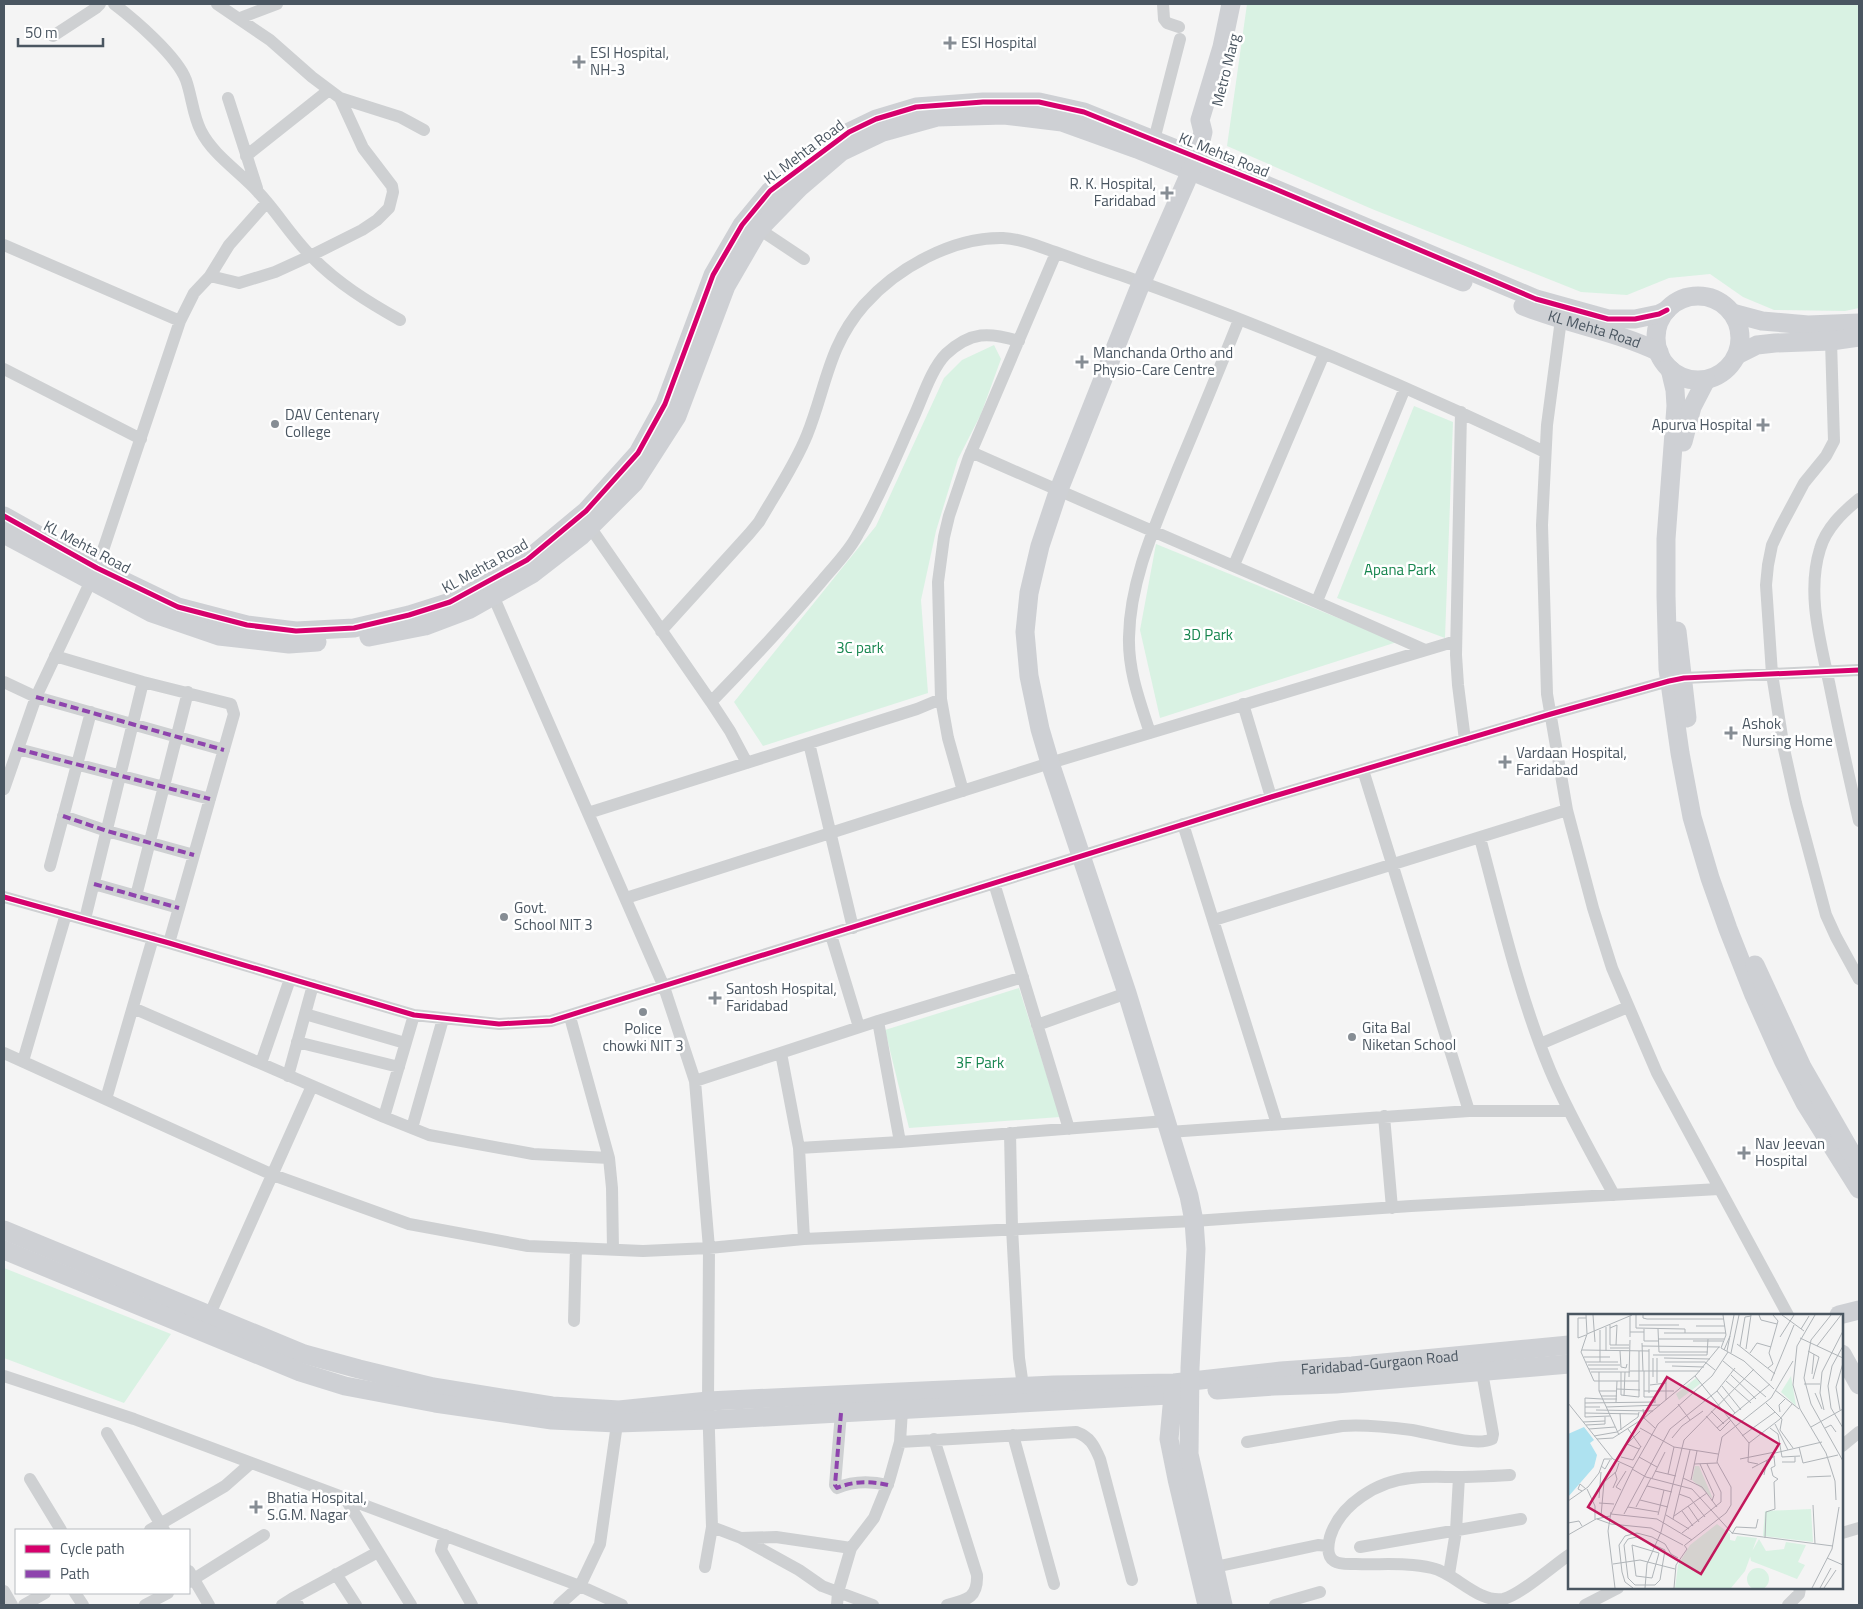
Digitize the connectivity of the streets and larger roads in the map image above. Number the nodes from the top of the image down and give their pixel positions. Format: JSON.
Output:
{"nodes":[{"id":1,"x":100,"y":4,"type":"edge"},
{"id":2,"x":114,"y":4,"type":"edge"},
{"id":3,"x":217,"y":4,"type":"edge"},
{"id":4,"x":277,"y":4,"type":"edge"},
{"id":5,"x":1163,"y":4,"type":"edge"},
{"id":6,"x":1231,"y":4,"type":"edge"},
{"id":7,"x":1241,"y":4,"type":"edge"},
{"id":8,"x":240,"y":18,"type":"junction"},
{"id":9,"x":53,"y":36,"type":"dead end"},
{"id":10,"x":334,"y":94,"type":"junction"},
{"id":11,"x":228,"y":98,"type":"dead end"},
{"id":12,"x":424,"y":130,"type":"dead end"},
{"id":13,"x":1203,"y":132,"type":"junction"},
{"id":14,"x":1154,"y":140,"type":"junction"},
{"id":15,"x":246,"y":156,"type":"junction"},
{"id":16,"x":1194,"y":164,"type":"junction"},
{"id":17,"x":257,"y":190,"type":"junction"},
{"id":18,"x":267,"y":202,"type":"junction"},
{"id":19,"x":759,"y":229,"type":"junction"},
{"id":20,"x":4,"y":245,"type":"edge"},
{"id":21,"x":1056,"y":253,"type":"junction"},
{"id":22,"x":310,"y":256,"type":"junction"},
{"id":23,"x":804,"y":259,"type":"dead end"},
{"id":24,"x":210,"y":276,"type":"junction"},
{"id":25,"x":1142,"y":282,"type":"junction"},
{"id":26,"x":1667,"y":310,"type":"junction"},
{"id":27,"x":1562,"y":313,"type":"junction"},
{"id":28,"x":1732,"y":314,"type":"junction"},
{"id":29,"x":400,"y":320,"type":"dead end"},
{"id":30,"x":1239,"y":320,"type":"junction"},
{"id":31,"x":180,"y":321,"type":"junction"},
{"id":32,"x":1859,"y":323,"type":"edge"},
{"id":33,"x":1859,"y":337,"type":"edge"},
{"id":34,"x":1019,"y":341,"type":"junction"},
{"id":35,"x":1831,"y":341,"type":"junction"},
{"id":36,"x":1659,"y":352,"type":"junction"},
{"id":37,"x":1324,"y":354,"type":"junction"},
{"id":38,"x":1737,"y":355,"type":"junction"},
{"id":39,"x":4,"y":369,"type":"edge"},
{"id":40,"x":1670,"y":369,"type":"junction"},
{"id":41,"x":1706,"y":380,"type":"junction"},
{"id":42,"x":1405,"y":388,"type":"junction"},
{"id":43,"x":1461,"y":412,"type":"junction"},
{"id":44,"x":141,"y":439,"type":"junction"},
{"id":45,"x":971,"y":452,"type":"junction"},
{"id":46,"x":1545,"y":452,"type":"junction"},
{"id":47,"x":1058,"y":492,"type":"junction"},
{"id":48,"x":1859,"y":499,"type":"edge"},
{"id":49,"x":4,"y":516,"type":"edge"},
{"id":50,"x":590,"y":527,"type":"junction"},
{"id":51,"x":1153,"y":530,"type":"junction"},
{"id":52,"x":4,"y":534,"type":"edge"},
{"id":53,"x":1234,"y":565,"type":"junction"},
{"id":54,"x":94,"y":575,"type":"junction"},
{"id":55,"x":490,"y":589,"type":"junction"},
{"id":56,"x":1317,"y":602,"type":"junction"},
{"id":57,"x":661,"y":631,"type":"junction"},
{"id":58,"x":1456,"y":641,"type":"junction"},
{"id":59,"x":1425,"y":650,"type":"junction"},
{"id":60,"x":55,"y":656,"type":"junction"},
{"id":61,"x":1859,"y":670,"type":"edge"},
{"id":62,"x":1826,"y":672,"type":"junction"},
{"id":63,"x":1772,"y":674,"type":"junction"},
{"id":64,"x":1677,"y":680,"type":"junction"},
{"id":65,"x":4,"y":682,"type":"edge"},
{"id":66,"x":143,"y":682,"type":"junction"},
{"id":67,"x":188,"y":692,"type":"junction"},
{"id":68,"x":36,"y":698,"type":"junction"},
{"id":69,"x":941,"y":699,"type":"junction"},
{"id":70,"x":711,"y":702,"type":"junction"},
{"id":71,"x":1243,"y":704,"type":"junction"},
{"id":72,"x":91,"y":712,"type":"junction"},
{"id":73,"x":1550,"y":714,"type":"junction"},
{"id":74,"x":133,"y":724,"type":"junction"},
{"id":75,"x":1150,"y":733,"type":"junction"},
{"id":76,"x":176,"y":735,"type":"junction"},
{"id":77,"x":1465,"y":740,"type":"junction"},
{"id":78,"x":809,"y":743,"type":"junction"},
{"id":79,"x":18,"y":749,"type":"junction"},
{"id":80,"x":224,"y":750,"type":"junction"},
{"id":81,"x":747,"y":763,"type":"junction"},
{"id":82,"x":1050,"y":763,"type":"junction"},
{"id":83,"x":77,"y":764,"type":"junction"},
{"id":84,"x":1363,"y":770,"type":"junction"},
{"id":85,"x":120,"y":776,"type":"junction"},
{"id":86,"x":163,"y":787,"type":"junction"},
{"id":87,"x":4,"y":789,"type":"edge"},
{"id":88,"x":963,"y":792,"type":"junction"},
{"id":89,"x":1271,"y":797,"type":"junction"},
{"id":90,"x":210,"y":799,"type":"junction"},
{"id":91,"x":1567,"y":810,"type":"junction"},
{"id":92,"x":588,"y":813,"type":"junction"},
{"id":93,"x":63,"y":816,"type":"junction"},
{"id":94,"x":1859,"y":821,"type":"edge"},
{"id":95,"x":1183,"y":824,"type":"junction"},
{"id":96,"x":107,"y":831,"type":"junction"},
{"id":97,"x":830,"y":832,"type":"junction"},
{"id":98,"x":1480,"y":838,"type":"junction"},
{"id":99,"x":149,"y":844,"type":"junction"},
{"id":100,"x":194,"y":855,"type":"junction"},
{"id":101,"x":1081,"y":855,"type":"junction"},
{"id":102,"x":1394,"y":864,"type":"junction"},
{"id":103,"x":50,"y":866,"type":"dead end"},
{"id":104,"x":994,"y":883,"type":"junction"},
{"id":105,"x":94,"y":884,"type":"junction"},
{"id":106,"x":136,"y":896,"type":"junction"},
{"id":107,"x":4,"y":897,"type":"edge"},
{"id":108,"x":626,"y":898,"type":"junction"},
{"id":109,"x":179,"y":908,"type":"junction"},
{"id":110,"x":66,"y":914,"type":"junction"},
{"id":111,"x":85,"y":919,"type":"junction"},
{"id":112,"x":1214,"y":920,"type":"junction"},
{"id":113,"x":853,"y":928,"type":"junction"},
{"id":114,"x":831,"y":935,"type":"junction"},
{"id":115,"x":153,"y":938,"type":"junction"},
{"id":116,"x":169,"y":943,"type":"junction"},
{"id":117,"x":1023,"y":977,"type":"junction"},
{"id":118,"x":290,"y":979,"type":"junction"},
{"id":119,"x":1859,"y":979,"type":"edge"},
{"id":120,"x":313,"y":986,"type":"junction"},
{"id":121,"x":664,"y":987,"type":"junction"},
{"id":122,"x":1127,"y":992,"type":"junction"},
{"id":123,"x":1628,"y":1007,"type":"junction"},
{"id":124,"x":133,"y":1008,"type":"junction"},
{"id":125,"x":305,"y":1014,"type":"junction"},
{"id":126,"x":414,"y":1015,"type":"junction"},
{"id":127,"x":570,"y":1017,"type":"junction"},
{"id":128,"x":443,"y":1019,"type":"junction"},
{"id":129,"x":878,"y":1021,"type":"junction"},
{"id":130,"x":1037,"y":1025,"type":"junction"},
{"id":131,"x":859,"y":1027,"type":"junction"},
{"id":132,"x":297,"y":1042,"type":"junction"},
{"id":133,"x":406,"y":1043,"type":"junction"},
{"id":134,"x":1540,"y":1044,"type":"junction"},
{"id":135,"x":4,"y":1053,"type":"edge"},
{"id":136,"x":781,"y":1053,"type":"junction"},
{"id":137,"x":23,"y":1061,"type":"junction"},
{"id":138,"x":261,"y":1063,"type":"junction"},
{"id":139,"x":399,"y":1067,"type":"junction"},
{"id":140,"x":288,"y":1076,"type":"junction"},
{"id":141,"x":695,"y":1081,"type":"junction"},
{"id":142,"x":312,"y":1086,"type":"junction"},
{"id":143,"x":106,"y":1099,"type":"junction"},
{"id":144,"x":1469,"y":1110,"type":"junction"},
{"id":145,"x":1569,"y":1111,"type":"junction"},
{"id":146,"x":1384,"y":1116,"type":"junction"},
{"id":147,"x":384,"y":1117,"type":"junction"},
{"id":148,"x":1277,"y":1124,"type":"junction"},
{"id":149,"x":1168,"y":1127,"type":"junction"},
{"id":150,"x":412,"y":1128,"type":"junction"},
{"id":151,"x":1069,"y":1129,"type":"junction"},
{"id":152,"x":1010,"y":1133,"type":"junction"},
{"id":153,"x":900,"y":1142,"type":"junction"},
{"id":154,"x":799,"y":1148,"type":"junction"},
{"id":155,"x":609,"y":1158,"type":"junction"},
{"id":156,"x":1859,"y":1166,"type":"edge"},
{"id":157,"x":273,"y":1175,"type":"junction"},
{"id":158,"x":1719,"y":1189,"type":"junction"},
{"id":159,"x":1859,"y":1189,"type":"edge"},
{"id":160,"x":1614,"y":1195,"type":"junction"},
{"id":161,"x":1392,"y":1208,"type":"junction"},
{"id":162,"x":1194,"y":1221,"type":"junction"},
{"id":163,"x":1012,"y":1228,"type":"junction"},
{"id":164,"x":4,"y":1230,"type":"edge"},
{"id":165,"x":804,"y":1239,"type":"junction"},
{"id":166,"x":576,"y":1248,"type":"junction"},
{"id":167,"x":709,"y":1248,"type":"junction"},
{"id":168,"x":4,"y":1250,"type":"edge"},
{"id":169,"x":613,"y":1250,"type":"junction"},
{"id":170,"x":1859,"y":1310,"type":"edge"},
{"id":171,"x":1787,"y":1314,"type":"edge"},
{"id":172,"x":1843,"y":1314,"type":"edge"},
{"id":173,"x":209,"y":1316,"type":"junction"},
{"id":174,"x":574,"y":1321,"type":"dead end"},
{"id":175,"x":1568,"y":1346,"type":"edge"},
{"id":176,"x":1843,"y":1356,"type":"edge"},
{"id":177,"x":1568,"y":1364,"type":"edge"},
{"id":178,"x":1482,"y":1372,"type":"junction"},
{"id":179,"x":4,"y":1376,"type":"edge"},
{"id":180,"x":1859,"y":1385,"type":"edge"},
{"id":181,"x":1023,"y":1386,"type":"junction"},
{"id":182,"x":1182,"y":1389,"type":"junction"},
{"id":183,"x":902,"y":1410,"type":"junction"},
{"id":184,"x":708,"y":1411,"type":"junction"},
{"id":185,"x":841,"y":1413,"type":"junction"},
{"id":186,"x":618,"y":1416,"type":"junction"},
{"id":187,"x":1859,"y":1432,"type":"edge"},
{"id":188,"x":107,"y":1433,"type":"dead end"},
{"id":189,"x":1013,"y":1435,"type":"junction"},
{"id":190,"x":934,"y":1439,"type":"junction"},
{"id":191,"x":900,"y":1442,"type":"junction"},
{"id":192,"x":1247,"y":1442,"type":"dead end"},
{"id":193,"x":1843,"y":1445,"type":"edge"},
{"id":194,"x":251,"y":1463,"type":"junction"},
{"id":195,"x":1510,"y":1475,"type":"dead end"},
{"id":196,"x":1459,"y":1477,"type":"junction"},
{"id":197,"x":30,"y":1479,"type":"dead end"},
{"id":198,"x":888,"y":1485,"type":"junction"},
{"id":199,"x":345,"y":1498,"type":"junction"},
{"id":200,"x":1521,"y":1519,"type":"dead end"},
{"id":201,"x":712,"y":1527,"type":"junction"},
{"id":202,"x":158,"y":1528,"type":"edge"},
{"id":203,"x":1859,"y":1528,"type":"edge"},
{"id":204,"x":60,"y":1529,"type":"edge"},
{"id":205,"x":1456,"y":1530,"type":"junction"},
{"id":206,"x":1843,"y":1533,"type":"edge"},
{"id":207,"x":264,"y":1535,"type":"dead end"},
{"id":208,"x":445,"y":1535,"type":"junction"},
{"id":209,"x":741,"y":1538,"type":"junction"},
{"id":210,"x":1328,"y":1546,"type":"junction"},
{"id":211,"x":1360,"y":1547,"type":"dead end"},
{"id":212,"x":851,"y":1548,"type":"junction"},
{"id":213,"x":378,"y":1552,"type":"junction"},
{"id":214,"x":1568,"y":1556,"type":"edge"},
{"id":215,"x":706,"y":1567,"type":"dead end"},
{"id":216,"x":1214,"y":1567,"type":"junction"},
{"id":217,"x":336,"y":1574,"type":"junction"},
{"id":218,"x":1449,"y":1574,"type":"junction"},
{"id":219,"x":190,"y":1577,"type":"edge"},
{"id":220,"x":1132,"y":1580,"type":"dead end"},
{"id":221,"x":1054,"y":1584,"type":"dead end"},
{"id":222,"x":580,"y":1586,"type":"junction"},
{"id":223,"x":1616,"y":1589,"type":"edge"},
{"id":224,"x":1800,"y":1589,"type":"edge"},
{"id":225,"x":4,"y":1591,"type":"edge"},
{"id":226,"x":1320,"y":1592,"type":"dead end"},
{"id":227,"x":43,"y":1594,"type":"edge"},
{"id":228,"x":76,"y":1594,"type":"edge"},
{"id":229,"x":166,"y":1594,"type":"edge"},
{"id":230,"x":837,"y":1599,"type":"edge"},
{"id":231,"x":291,"y":1603,"type":"edge"},
{"id":232,"x":12,"y":1605,"type":"edge"},
{"id":233,"x":24,"y":1605,"type":"edge"},
{"id":234,"x":83,"y":1605,"type":"edge"},
{"id":235,"x":145,"y":1605,"type":"edge"},
{"id":236,"x":209,"y":1605,"type":"edge"},
{"id":237,"x":356,"y":1605,"type":"edge"},
{"id":238,"x":411,"y":1605,"type":"edge"},
{"id":239,"x":472,"y":1605,"type":"edge"},
{"id":240,"x":559,"y":1605,"type":"edge"},
{"id":241,"x":622,"y":1605,"type":"edge"},
{"id":242,"x":873,"y":1605,"type":"edge"},
{"id":243,"x":947,"y":1605,"type":"edge"},
{"id":244,"x":1206,"y":1605,"type":"edge"},
{"id":245,"x":1223,"y":1605,"type":"edge"},
{"id":246,"x":1275,"y":1605,"type":"edge"},
{"id":247,"x":1585,"y":1605,"type":"edge"},
{"id":248,"x":1788,"y":1605,"type":"edge"}],
"edges":[{"from":1,"to":9,"type":"street"},
{"from":2,"to":17,"type":"street"},
{"from":3,"to":8,"type":"street"},
{"from":4,"to":8,"type":"street"},
{"from":5,"to":14,"type":"street"},
{"from":6,"to":13,"type":"street","name":"Metro Marg"},
{"from":7,"to":13,"type":"street","name":"Metro Marg"},
{"from":8,"to":10,"type":"street"},
{"from":10,"to":12,"type":"street"},
{"from":10,"to":15,"type":"street"},
{"from":10,"to":22,"type":"street"},
{"from":11,"to":15,"type":"street"},
{"from":13,"to":16,"type":"street","name":"Metro Marg"},
{"from":14,"to":16,"type":"street","name":"KL Mehta Road"},
{"from":14,"to":55,"type":"street","name":"KL Mehta Road"},
{"from":15,"to":17,"type":"street"},
{"from":16,"to":19,"type":"street","name":"KL Mehta Road"},
{"from":16,"to":25,"type":"street","name":"Metro Marg"},
{"from":16,"to":27,"type":"street","name":"KL Mehta Road"},
{"from":17,"to":18,"type":"street"},
{"from":18,"to":22,"type":"street"},
{"from":18,"to":24,"type":"street"},
{"from":19,"to":23,"type":"street"},
{"from":19,"to":50,"type":"street","name":"KL Mehta Road"},
{"from":20,"to":31,"type":"street"},
{"from":21,"to":25,"type":"street"},
{"from":21,"to":34,"type":"street"},
{"from":21,"to":57,"type":"street"},
{"from":22,"to":24,"type":"street"},
{"from":22,"to":29,"type":"street"},
{"from":24,"to":31,"type":"street"},
{"from":25,"to":30,"type":"street"},
{"from":25,"to":47,"type":"street","name":"Metro Marg"},
{"from":26,"to":27,"type":"street","name":"KL Mehta Road"},
{"from":26,"to":28,"type":"street"},
{"from":26,"to":36,"type":"street"},
{"from":27,"to":36,"type":"street","name":"KL Mehta Road"},
{"from":27,"to":46,"type":"street"},
{"from":28,"to":32,"type":"street"},
{"from":28,"to":38,"type":"street"},
{"from":30,"to":37,"type":"street"},
{"from":30,"to":51,"type":"street"},
{"from":31,"to":44,"type":"street"},
{"from":33,"to":35,"type":"street"},
{"from":34,"to":45,"type":"street"},
{"from":34,"to":70,"type":"street"},
{"from":35,"to":38,"type":"street"},
{"from":35,"to":63,"type":"street"},
{"from":36,"to":40,"type":"street"},
{"from":37,"to":42,"type":"street"},
{"from":37,"to":53,"type":"street"},
{"from":38,"to":41,"type":"street"},
{"from":39,"to":44,"type":"street"},
{"from":40,"to":41,"type":"street"},
{"from":40,"to":64,"type":"street"},
{"from":41,"to":64,"type":"street"},
{"from":42,"to":43,"type":"street"},
{"from":42,"to":56,"type":"street"},
{"from":43,"to":46,"type":"street"},
{"from":43,"to":58,"type":"street"},
{"from":44,"to":54,"type":"street"},
{"from":45,"to":47,"type":"street"},
{"from":45,"to":69,"type":"street"},
{"from":46,"to":73,"type":"street"},
{"from":47,"to":51,"type":"street"},
{"from":47,"to":82,"type":"street","name":"Metro Marg"},
{"from":48,"to":62,"type":"street"},
{"from":49,"to":54,"type":"street","name":"KL Mehta Road"},
{"from":50,"to":55,"type":"street","name":"KL Mehta Road"},
{"from":50,"to":57,"type":"street"},
{"from":51,"to":53,"type":"street"},
{"from":51,"to":75,"type":"street"},
{"from":52,"to":54,"type":"street","name":"KL Mehta Road"},
{"from":53,"to":56,"type":"street"},
{"from":54,"to":55,"type":"street","name":"KL Mehta Road"},
{"from":54,"to":60,"type":"street"},
{"from":55,"to":92,"type":"street"},
{"from":56,"to":59,"type":"street"},
{"from":57,"to":70,"type":"street"},
{"from":58,"to":59,"type":"street"},
{"from":58,"to":77,"type":"street"},
{"from":59,"to":71,"type":"street"},
{"from":60,"to":66,"type":"street"},
{"from":60,"to":68,"type":"street"},
{"from":61,"to":62,"type":"street"},
{"from":62,"to":63,"type":"street"},
{"from":62,"to":94,"type":"street"},
{"from":63,"to":64,"type":"street"},
{"from":63,"to":119,"type":"street"},
{"from":64,"to":73,"type":"street"},
{"from":64,"to":156,"type":"street"},
{"from":64,"to":159,"type":"street"},
{"from":65,"to":68,"type":"street"},
{"from":66,"to":67,"type":"street"},
{"from":66,"to":74,"type":"street"},
{"from":67,"to":76,"type":"street"},
{"from":67,"to":80,"type":"street"},
{"from":68,"to":72,"type":"street"},
{"from":68,"to":79,"type":"street"},
{"from":69,"to":78,"type":"street"},
{"from":69,"to":88,"type":"street"},
{"from":70,"to":81,"type":"street"},
{"from":71,"to":75,"type":"street"},
{"from":71,"to":89,"type":"street"},
{"from":72,"to":74,"type":"street"},
{"from":72,"to":83,"type":"street"},
{"from":73,"to":77,"type":"street"},
{"from":73,"to":91,"type":"street"},
{"from":74,"to":76,"type":"street"},
{"from":74,"to":85,"type":"street"},
{"from":75,"to":82,"type":"street"},
{"from":76,"to":80,"type":"street"},
{"from":76,"to":86,"type":"street"},
{"from":77,"to":84,"type":"street"},
{"from":78,"to":81,"type":"street"},
{"from":78,"to":97,"type":"street"},
{"from":79,"to":83,"type":"street"},
{"from":79,"to":87,"type":"street"},
{"from":80,"to":90,"type":"street"},
{"from":81,"to":92,"type":"street"},
{"from":82,"to":88,"type":"street"},
{"from":82,"to":101,"type":"street","name":"Metro Marg"},
{"from":83,"to":85,"type":"street"},
{"from":83,"to":93,"type":"street"},
{"from":84,"to":89,"type":"street"},
{"from":84,"to":102,"type":"street"},
{"from":85,"to":86,"type":"street"},
{"from":85,"to":96,"type":"street"},
{"from":86,"to":90,"type":"street"},
{"from":86,"to":99,"type":"street"},
{"from":88,"to":97,"type":"street"},
{"from":89,"to":95,"type":"street"},
{"from":90,"to":100,"type":"street"},
{"from":91,"to":98,"type":"street"},
{"from":91,"to":123,"type":"street"},
{"from":92,"to":108,"type":"street"},
{"from":93,"to":96,"type":"street"},
{"from":93,"to":103,"type":"street"},
{"from":95,"to":101,"type":"street"},
{"from":95,"to":112,"type":"street"},
{"from":96,"to":99,"type":"street"},
{"from":96,"to":105,"type":"street"},
{"from":97,"to":108,"type":"street"},
{"from":97,"to":113,"type":"street"},
{"from":98,"to":102,"type":"street"},
{"from":98,"to":134,"type":"street"},
{"from":99,"to":100,"type":"street"},
{"from":99,"to":106,"type":"street"},
{"from":100,"to":109,"type":"street"},
{"from":101,"to":104,"type":"street"},
{"from":101,"to":122,"type":"street","name":"Metro Marg"},
{"from":102,"to":112,"type":"street"},
{"from":102,"to":144,"type":"street"},
{"from":104,"to":113,"type":"street"},
{"from":104,"to":117,"type":"street"},
{"from":105,"to":106,"type":"street"},
{"from":105,"to":111,"type":"street"},
{"from":106,"to":109,"type":"street"},
{"from":107,"to":110,"type":"street"},
{"from":108,"to":121,"type":"street"},
{"from":109,"to":116,"type":"street"},
{"from":110,"to":111,"type":"street"},
{"from":110,"to":137,"type":"street"},
{"from":111,"to":115,"type":"street"},
{"from":112,"to":148,"type":"street"},
{"from":113,"to":114,"type":"street"},
{"from":114,"to":121,"type":"street"},
{"from":114,"to":131,"type":"street"},
{"from":115,"to":116,"type":"street"},
{"from":115,"to":124,"type":"street"},
{"from":116,"to":118,"type":"street"},
{"from":117,"to":129,"type":"street"},
{"from":117,"to":130,"type":"street"},
{"from":118,"to":120,"type":"street"},
{"from":118,"to":138,"type":"street"},
{"from":120,"to":125,"type":"street"},
{"from":120,"to":126,"type":"street"},
{"from":121,"to":127,"type":"street"},
{"from":121,"to":141,"type":"street"},
{"from":122,"to":130,"type":"street"},
{"from":122,"to":149,"type":"street","name":"Metro Marg"},
{"from":123,"to":134,"type":"street"},
{"from":123,"to":158,"type":"street"},
{"from":124,"to":138,"type":"street"},
{"from":124,"to":143,"type":"street"},
{"from":125,"to":132,"type":"street"},
{"from":125,"to":133,"type":"street"},
{"from":126,"to":128,"type":"street"},
{"from":126,"to":133,"type":"street"},
{"from":127,"to":128,"type":"street"},
{"from":127,"to":155,"type":"street"},
{"from":128,"to":150,"type":"street"},
{"from":129,"to":131,"type":"street"},
{"from":129,"to":153,"type":"street"},
{"from":130,"to":151,"type":"street"},
{"from":131,"to":136,"type":"street"},
{"from":132,"to":139,"type":"street"},
{"from":132,"to":140,"type":"street"},
{"from":133,"to":139,"type":"street"},
{"from":134,"to":145,"type":"street"},
{"from":135,"to":137,"type":"street"},
{"from":136,"to":141,"type":"street"},
{"from":136,"to":154,"type":"street"},
{"from":137,"to":143,"type":"street"},
{"from":138,"to":140,"type":"street"},
{"from":139,"to":147,"type":"street"},
{"from":140,"to":142,"type":"street"},
{"from":141,"to":167,"type":"street"},
{"from":142,"to":147,"type":"street"},
{"from":142,"to":157,"type":"street"},
{"from":143,"to":157,"type":"street"},
{"from":144,"to":145,"type":"street"},
{"from":144,"to":146,"type":"street"},
{"from":145,"to":160,"type":"street"},
{"from":146,"to":148,"type":"street"},
{"from":146,"to":161,"type":"street"},
{"from":147,"to":150,"type":"street"},
{"from":148,"to":149,"type":"street"},
{"from":149,"to":151,"type":"street"},
{"from":149,"to":162,"type":"street","name":"Metro Marg"},
{"from":150,"to":155,"type":"street"},
{"from":151,"to":152,"type":"street"},
{"from":152,"to":153,"type":"street"},
{"from":152,"to":163,"type":"street"},
{"from":153,"to":154,"type":"street"},
{"from":154,"to":165,"type":"street"},
{"from":155,"to":169,"type":"street"},
{"from":157,"to":166,"type":"street"},
{"from":157,"to":173,"type":"street"},
{"from":158,"to":160,"type":"street"},
{"from":158,"to":171,"type":"street"},
{"from":160,"to":161,"type":"street"},
{"from":161,"to":162,"type":"street"},
{"from":162,"to":163,"type":"street"},
{"from":162,"to":182,"type":"street","name":"Metro Marg"},
{"from":163,"to":165,"type":"street"},
{"from":163,"to":181,"type":"street"},
{"from":164,"to":173,"type":"street"},
{"from":165,"to":167,"type":"street"},
{"from":166,"to":169,"type":"street"},
{"from":166,"to":174,"type":"street"},
{"from":167,"to":169,"type":"street"},
{"from":167,"to":184,"type":"street"},
{"from":168,"to":186,"type":"street"},
{"from":170,"to":172,"type":"street"},
{"from":173,"to":186,"type":"street"},
{"from":175,"to":182,"type":"street","name":"Faridabad-Gurgaon Road"},
{"from":176,"to":180,"type":"street"},
{"from":177,"to":178,"type":"street","name":"Faridabad-Gurgaon Road"},
{"from":178,"to":182,"type":"street","name":"Faridabad-Gurgaon Road"},
{"from":178,"to":192,"type":"street"},
{"from":179,"to":194,"type":"street"},
{"from":181,"to":182,"type":"street"},
{"from":181,"to":184,"type":"street"},
{"from":182,"to":183,"type":"street"},
{"from":182,"to":216,"type":"street"},
{"from":182,"to":244,"type":"street"},
{"from":183,"to":185,"type":"street"},
{"from":183,"to":191,"type":"street"},
{"from":184,"to":185,"type":"street"},
{"from":184,"to":186,"type":"street"},
{"from":184,"to":201,"type":"street"},
{"from":185,"to":198,"type":"street"},
{"from":186,"to":222,"type":"street"},
{"from":187,"to":193,"type":"street"},
{"from":188,"to":202,"type":"street"},
{"from":189,"to":190,"type":"street"},
{"from":189,"to":220,"type":"street"},
{"from":189,"to":221,"type":"street"},
{"from":190,"to":191,"type":"street"},
{"from":190,"to":243,"type":"street"},
{"from":191,"to":198,"type":"street"},
{"from":194,"to":199,"type":"street"},
{"from":194,"to":202,"type":"street"},
{"from":195,"to":196,"type":"street"},
{"from":196,"to":205,"type":"street"},
{"from":196,"to":210,"type":"street"},
{"from":197,"to":204,"type":"street"},
{"from":198,"to":212,"type":"street"},
{"from":199,"to":208,"type":"street"},
{"from":199,"to":213,"type":"street"},
{"from":200,"to":205,"type":"street"},
{"from":201,"to":209,"type":"street"},
{"from":201,"to":215,"type":"street"},
{"from":203,"to":206,"type":"street"},
{"from":205,"to":211,"type":"street"},
{"from":205,"to":218,"type":"street"},
{"from":207,"to":219,"type":"street"},
{"from":208,"to":222,"type":"street"},
{"from":208,"to":239,"type":"street"},
{"from":209,"to":212,"type":"street"},
{"from":209,"to":230,"type":"street"},
{"from":210,"to":216,"type":"street"},
{"from":210,"to":218,"type":"street"},
{"from":212,"to":230,"type":"street"},
{"from":213,"to":217,"type":"street"},
{"from":213,"to":238,"type":"street"},
{"from":214,"to":218,"type":"street"},
{"from":216,"to":245,"type":"street"},
{"from":217,"to":231,"type":"street"},
{"from":217,"to":237,"type":"street"},
{"from":219,"to":236,"type":"street"},
{"from":222,"to":240,"type":"street"},
{"from":222,"to":241,"type":"street"},
{"from":223,"to":247,"type":"street"},
{"from":224,"to":248,"type":"street"},
{"from":225,"to":232,"type":"street"},
{"from":226,"to":246,"type":"street"},
{"from":227,"to":233,"type":"street"},
{"from":228,"to":234,"type":"street"},
{"from":229,"to":235,"type":"street"},
{"from":230,"to":242,"type":"street"}]}
